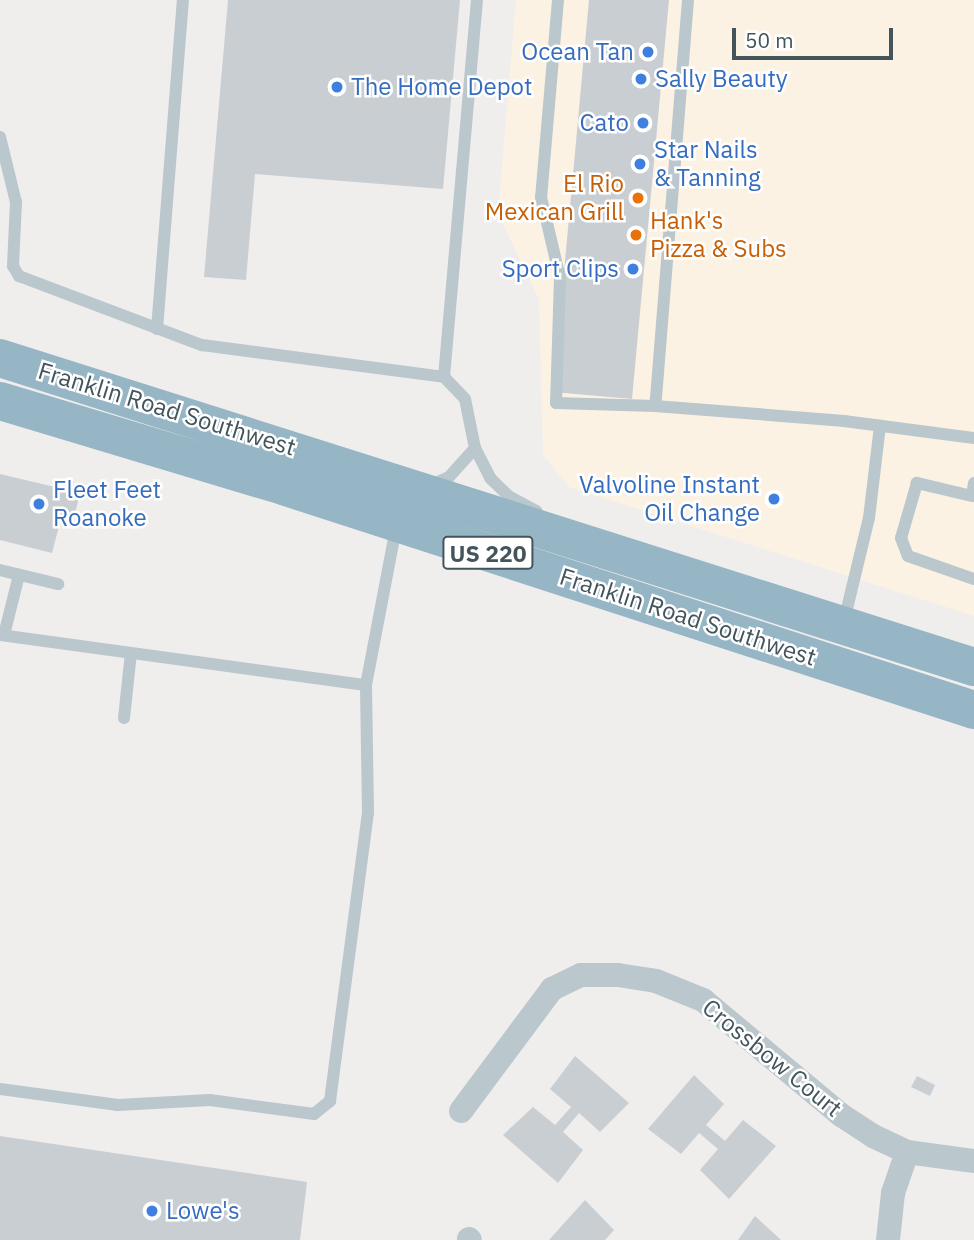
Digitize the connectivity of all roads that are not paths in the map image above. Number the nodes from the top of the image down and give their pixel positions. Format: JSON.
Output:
{"nodes":[{"id":1,"x":183,"y":0,"type":"edge"},
{"id":2,"x":477,"y":0,"type":"edge"},
{"id":3,"x":558,"y":0,"type":"edge"},
{"id":4,"x":688,"y":0,"type":"edge"},
{"id":5,"x":0,"y":137,"type":"edge"},
{"id":6,"x":157,"y":328,"type":"junction"},
{"id":7,"x":0,"y":358,"type":"edge"},
{"id":8,"x":444,"y":377,"type":"junction"},
{"id":9,"x":0,"y":401,"type":"edge"},
{"id":10,"x":655,"y":407,"type":"junction"},
{"id":11,"x":880,"y":426,"type":"junction"},
{"id":12,"x":974,"y":438,"type":"edge"},
{"id":13,"x":475,"y":448,"type":"junction"},
{"id":14,"x":419,"y":489,"type":"junction"},
{"id":15,"x":973,"y":492,"type":"edge"},
{"id":16,"x":397,"y":523,"type":"junction"},
{"id":17,"x":566,"y":536,"type":"junction"},
{"id":18,"x":0,"y":570,"type":"edge"},
{"id":19,"x":19,"y":575,"type":"junction"},
{"id":20,"x":974,"y":579,"type":"edge"},
{"id":21,"x":58,"y":584,"type":"dead end"},
{"id":22,"x":843,"y":624,"type":"junction"},
{"id":23,"x":2,"y":635,"type":"edge"},
{"id":24,"x":131,"y":653,"type":"junction"},
{"id":25,"x":974,"y":667,"type":"edge"},
{"id":26,"x":366,"y":685,"type":"junction"},
{"id":27,"x":974,"y":710,"type":"edge"},
{"id":28,"x":124,"y":718,"type":"dead end"},
{"id":29,"x":0,"y":1089,"type":"edge"},
{"id":30,"x":461,"y":1111,"type":"dead end"},
{"id":31,"x":907,"y":1152,"type":"junction"},
{"id":32,"x":974,"y":1161,"type":"edge"},
{"id":33,"x":888,"y":1240,"type":"edge"}],
"edges":[{"from":1,"to":6,"type":"lane"},
{"from":2,"to":8,"type":"lane"},
{"from":3,"to":10,"type":"lane"},
{"from":4,"to":10,"type":"lane"},
{"from":5,"to":6,"type":"lane"},
{"from":6,"to":8,"type":"lane"},
{"from":7,"to":14,"type":"highway","name":"Franklin Road Southwest","number":"US 220"},
{"from":8,"to":13,"type":"lane"},
{"from":9,"to":16,"type":"highway","name":"Franklin Road Southwest","number":"US 220"},
{"from":10,"to":11,"type":"lane"},
{"from":11,"to":12,"type":"lane"},
{"from":11,"to":22,"type":"lane"},
{"from":13,"to":14,"type":"lane"},
{"from":13,"to":17,"type":"lane"},
{"from":14,"to":17,"type":"highway","name":"Franklin Road Southwest","number":"US 220"},
{"from":15,"to":20,"type":"lane"},
{"from":16,"to":26,"type":"lane"},
{"from":16,"to":27,"type":"highway","name":"Franklin Road Southwest","number":"US 220"},
{"from":17,"to":22,"type":"highway","name":"Franklin Road Southwest","number":"US 220"},
{"from":18,"to":19,"type":"lane"},
{"from":19,"to":21,"type":"lane"},
{"from":19,"to":23,"type":"lane"},
{"from":22,"to":25,"type":"highway","name":"Franklin Road Southwest","number":"US 220"},
{"from":23,"to":24,"type":"lane"},
{"from":24,"to":26,"type":"lane"},
{"from":24,"to":28,"type":"lane"},
{"from":26,"to":29,"type":"lane"},
{"from":30,"to":31,"type":"street","name":"Crossbow Court"},
{"from":31,"to":32,"type":"street","name":"Crossbow Court"},
{"from":31,"to":33,"type":"street"}]}
